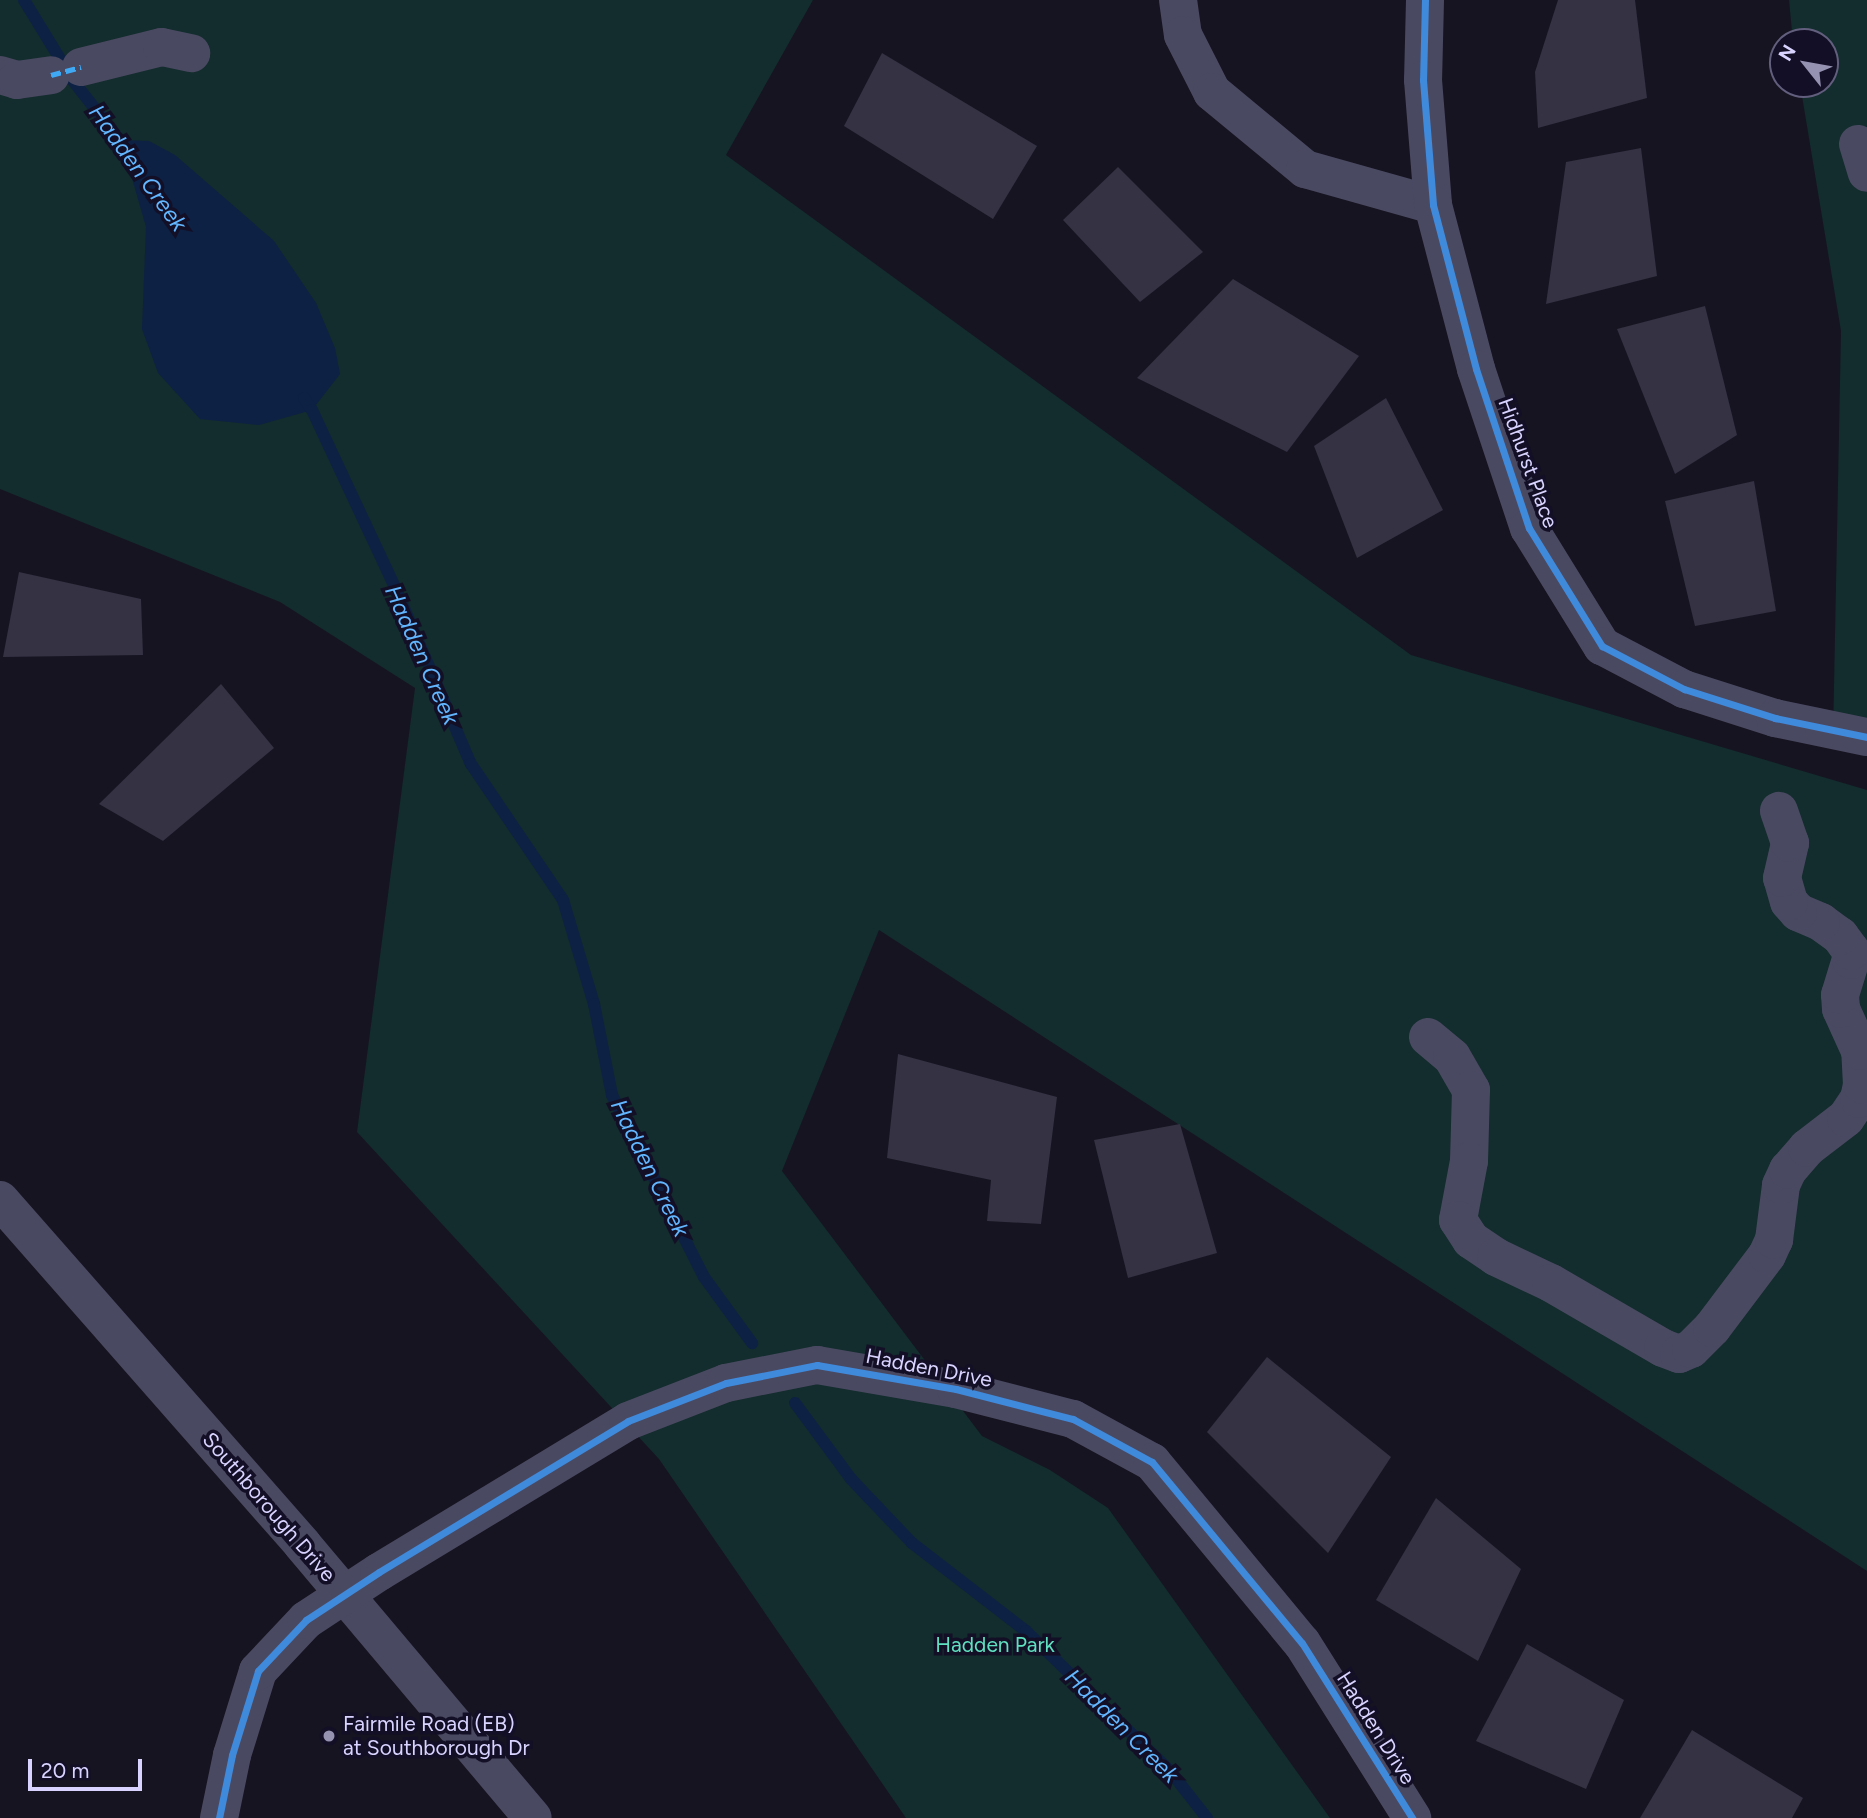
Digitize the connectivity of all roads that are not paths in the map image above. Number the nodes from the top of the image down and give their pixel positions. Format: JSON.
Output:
{"nodes":[{"id":1,"x":1178,"y":0,"type":"edge"},
{"id":2,"x":1425,"y":0,"type":"edge"},
{"id":3,"x":191,"y":53,"type":"dead end"},
{"id":4,"x":0,"y":75,"type":"edge"},
{"id":5,"x":1433,"y":205,"type":"junction"},
{"id":6,"x":1867,"y":737,"type":"edge"},
{"id":7,"x":1779,"y":811,"type":"dead end"},
{"id":8,"x":1428,"y":1037,"type":"dead end"},
{"id":9,"x":0,"y":1200,"type":"edge"},
{"id":10,"x":343,"y":1594,"type":"junction"},
{"id":11,"x":219,"y":1818,"type":"edge"},
{"id":12,"x":533,"y":1818,"type":"edge"},
{"id":13,"x":1412,"y":1818,"type":"edge"}],
"edges":[{"from":1,"to":5,"type":"street"},
{"from":2,"to":5,"type":"street","name":"Hidhurst Place"},
{"from":3,"to":4,"type":"street"},
{"from":5,"to":6,"type":"street","name":"Hidhurst Place"},
{"from":7,"to":8,"type":"street"},
{"from":9,"to":10,"type":"street","name":"Southborough Drive"},
{"from":10,"to":11,"type":"street","name":"Hadden Drive"},
{"from":10,"to":12,"type":"street","name":"Southborough Drive"},
{"from":10,"to":13,"type":"street","name":"Hadden Drive"}]}
